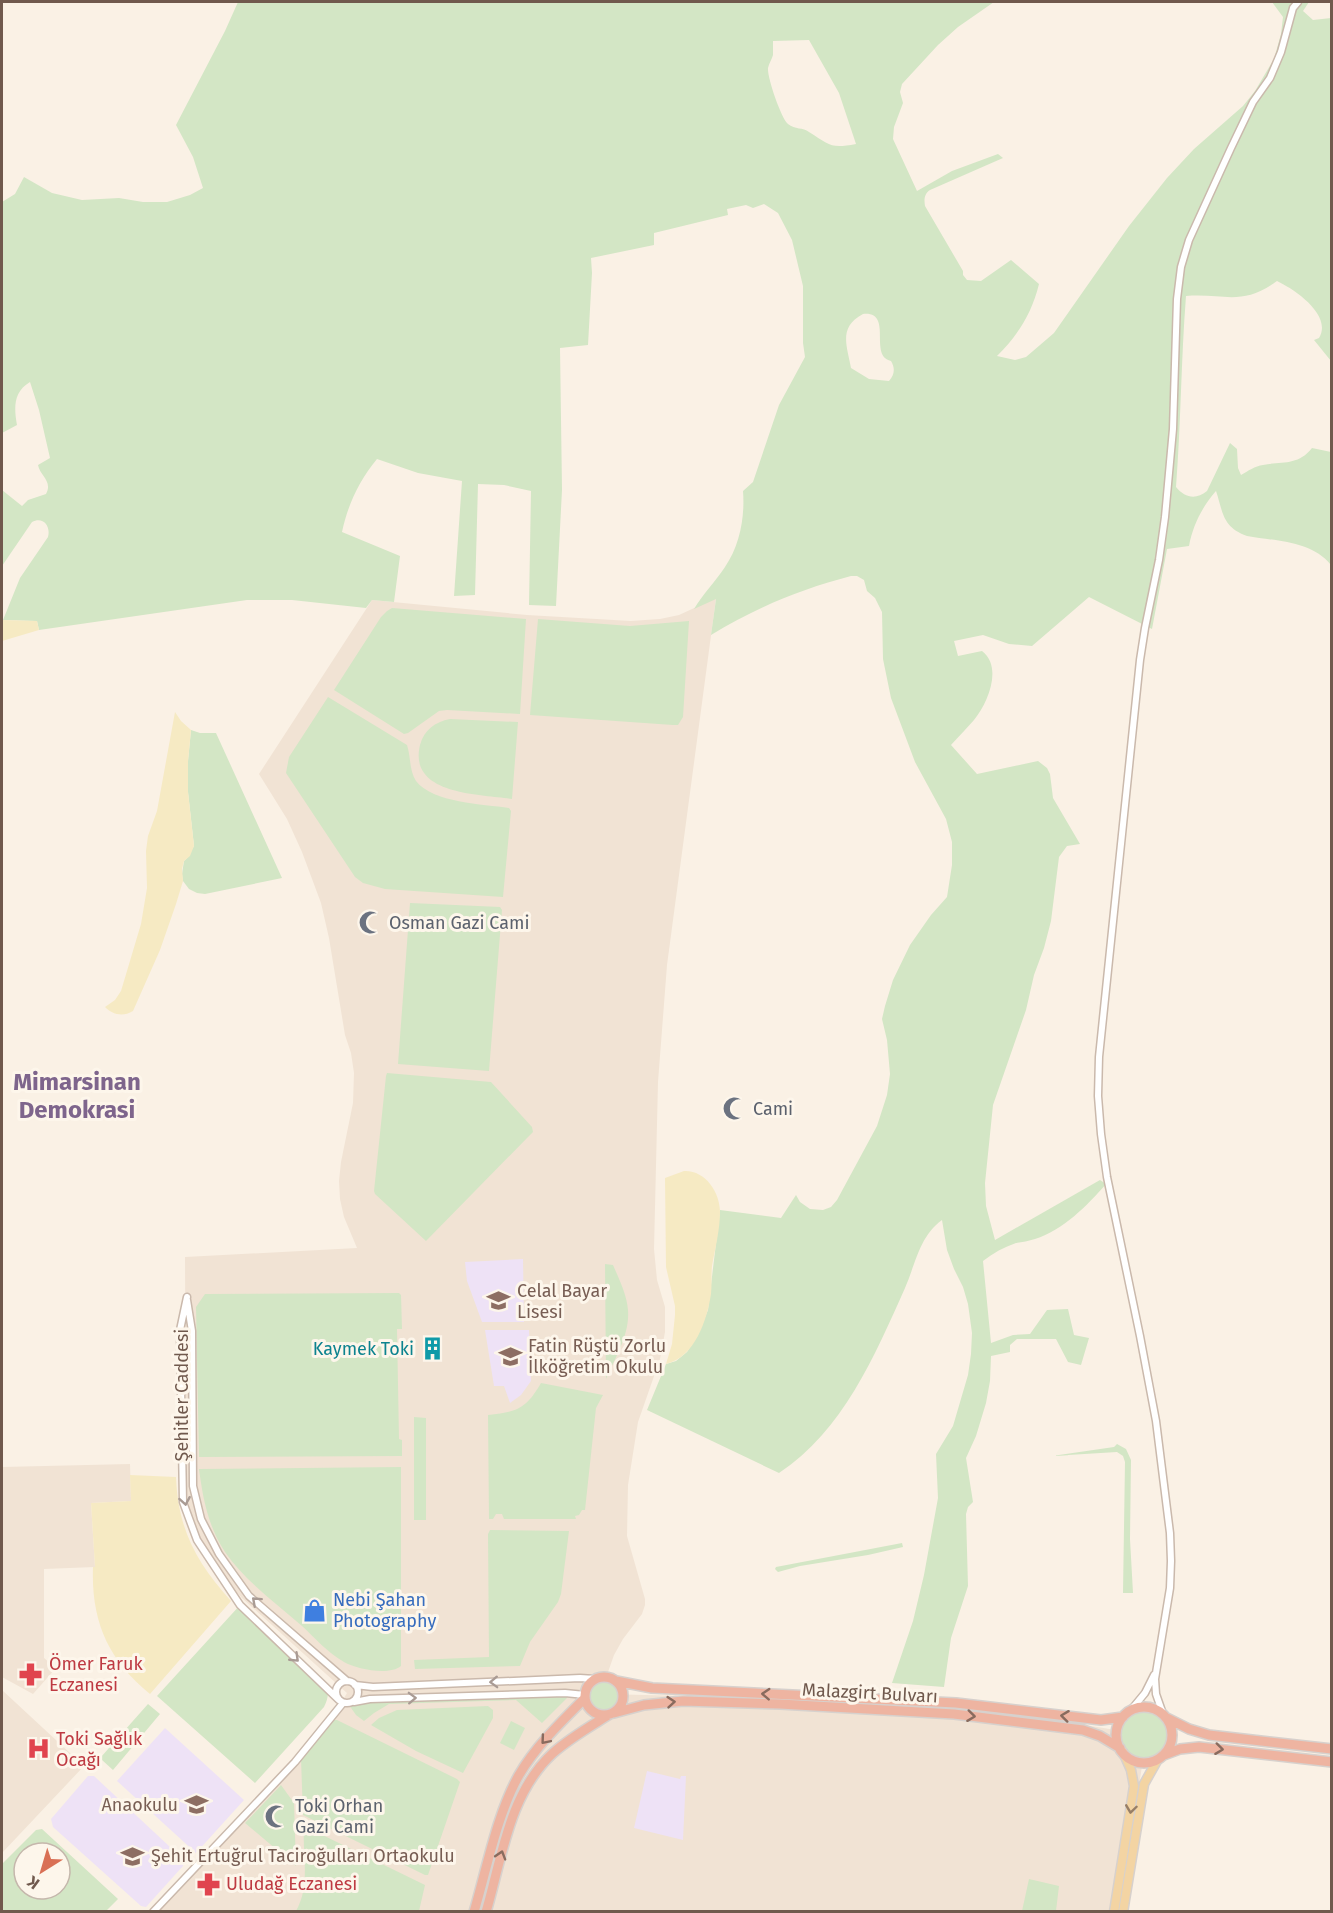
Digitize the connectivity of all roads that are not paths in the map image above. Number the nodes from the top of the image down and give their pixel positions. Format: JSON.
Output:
{"nodes":[{"id":1,"x":1298,"y":2,"type":"edge"},
{"id":2,"x":1155,"y":1671,"type":"junction"},
{"id":3,"x":595,"y":1679,"type":"junction"},
{"id":4,"x":347,"y":1681,"type":"junction"},
{"id":5,"x":616,"y":1681,"type":"junction"},
{"id":6,"x":355,"y":1684,"type":"junction"},
{"id":7,"x":585,"y":1696,"type":"junction"},
{"id":8,"x":341,"y":1702,"type":"junction"},
{"id":9,"x":354,"y":1702,"type":"junction"},
{"id":10,"x":612,"y":1713,"type":"junction"},
{"id":11,"x":1127,"y":1714,"type":"junction"},
{"id":12,"x":1164,"y":1715,"type":"junction"},
{"id":13,"x":1332,"y":1749,"type":"edge"},
{"id":14,"x":1121,"y":1750,"type":"junction"},
{"id":15,"x":1160,"y":1758,"type":"junction"},
{"id":16,"x":1332,"y":1762,"type":"edge"},
{"id":17,"x":153,"y":1911,"type":"edge"},
{"id":18,"x":474,"y":1911,"type":"edge"},
{"id":19,"x":486,"y":1911,"type":"edge"},
{"id":20,"x":1114,"y":1911,"type":"edge"},
{"id":21,"x":1123,"y":1911,"type":"edge"}],
"edges":[{"from":1,"to":2,"type":"street"},
{"from":2,"to":11,"type":"street"},
{"from":2,"to":12,"type":"street"},
{"from":3,"to":5,"type":"highway"},
{"from":3,"to":6,"type":"street","one_way":true},
{"from":3,"to":7,"type":"highway"},
{"from":4,"to":6,"type":"street"},
{"from":4,"to":8,"type":"street"},
{"from":4,"to":8,"type":"street","name":"Şehitler Caddesi","one_way":true},
{"from":5,"to":10,"type":"highway"},
{"from":11,"to":5,"type":"highway","name":"Malazgirt Bulvarı","one_way":true},
{"from":6,"to":9,"type":"street"},
{"from":9,"to":7,"type":"street","one_way":true},
{"from":7,"to":10,"type":"highway"},
{"from":7,"to":18,"type":"highway","one_way":true},
{"from":8,"to":9,"type":"street"},
{"from":8,"to":17,"type":"street"},
{"from":10,"to":14,"type":"highway","name":"Malazgirt Bulvarı","one_way":true},
{"from":19,"to":10,"type":"highway","one_way":true},
{"from":11,"to":12,"type":"highway"},
{"from":11,"to":14,"type":"highway"},
{"from":12,"to":13,"type":"highway"},
{"from":12,"to":15,"type":"highway"},
{"from":14,"to":15,"type":"highway"},
{"from":14,"to":20,"type":"main road","one_way":true},
{"from":15,"to":16,"type":"highway","one_way":true},
{"from":15,"to":21,"type":"main road"}]}
